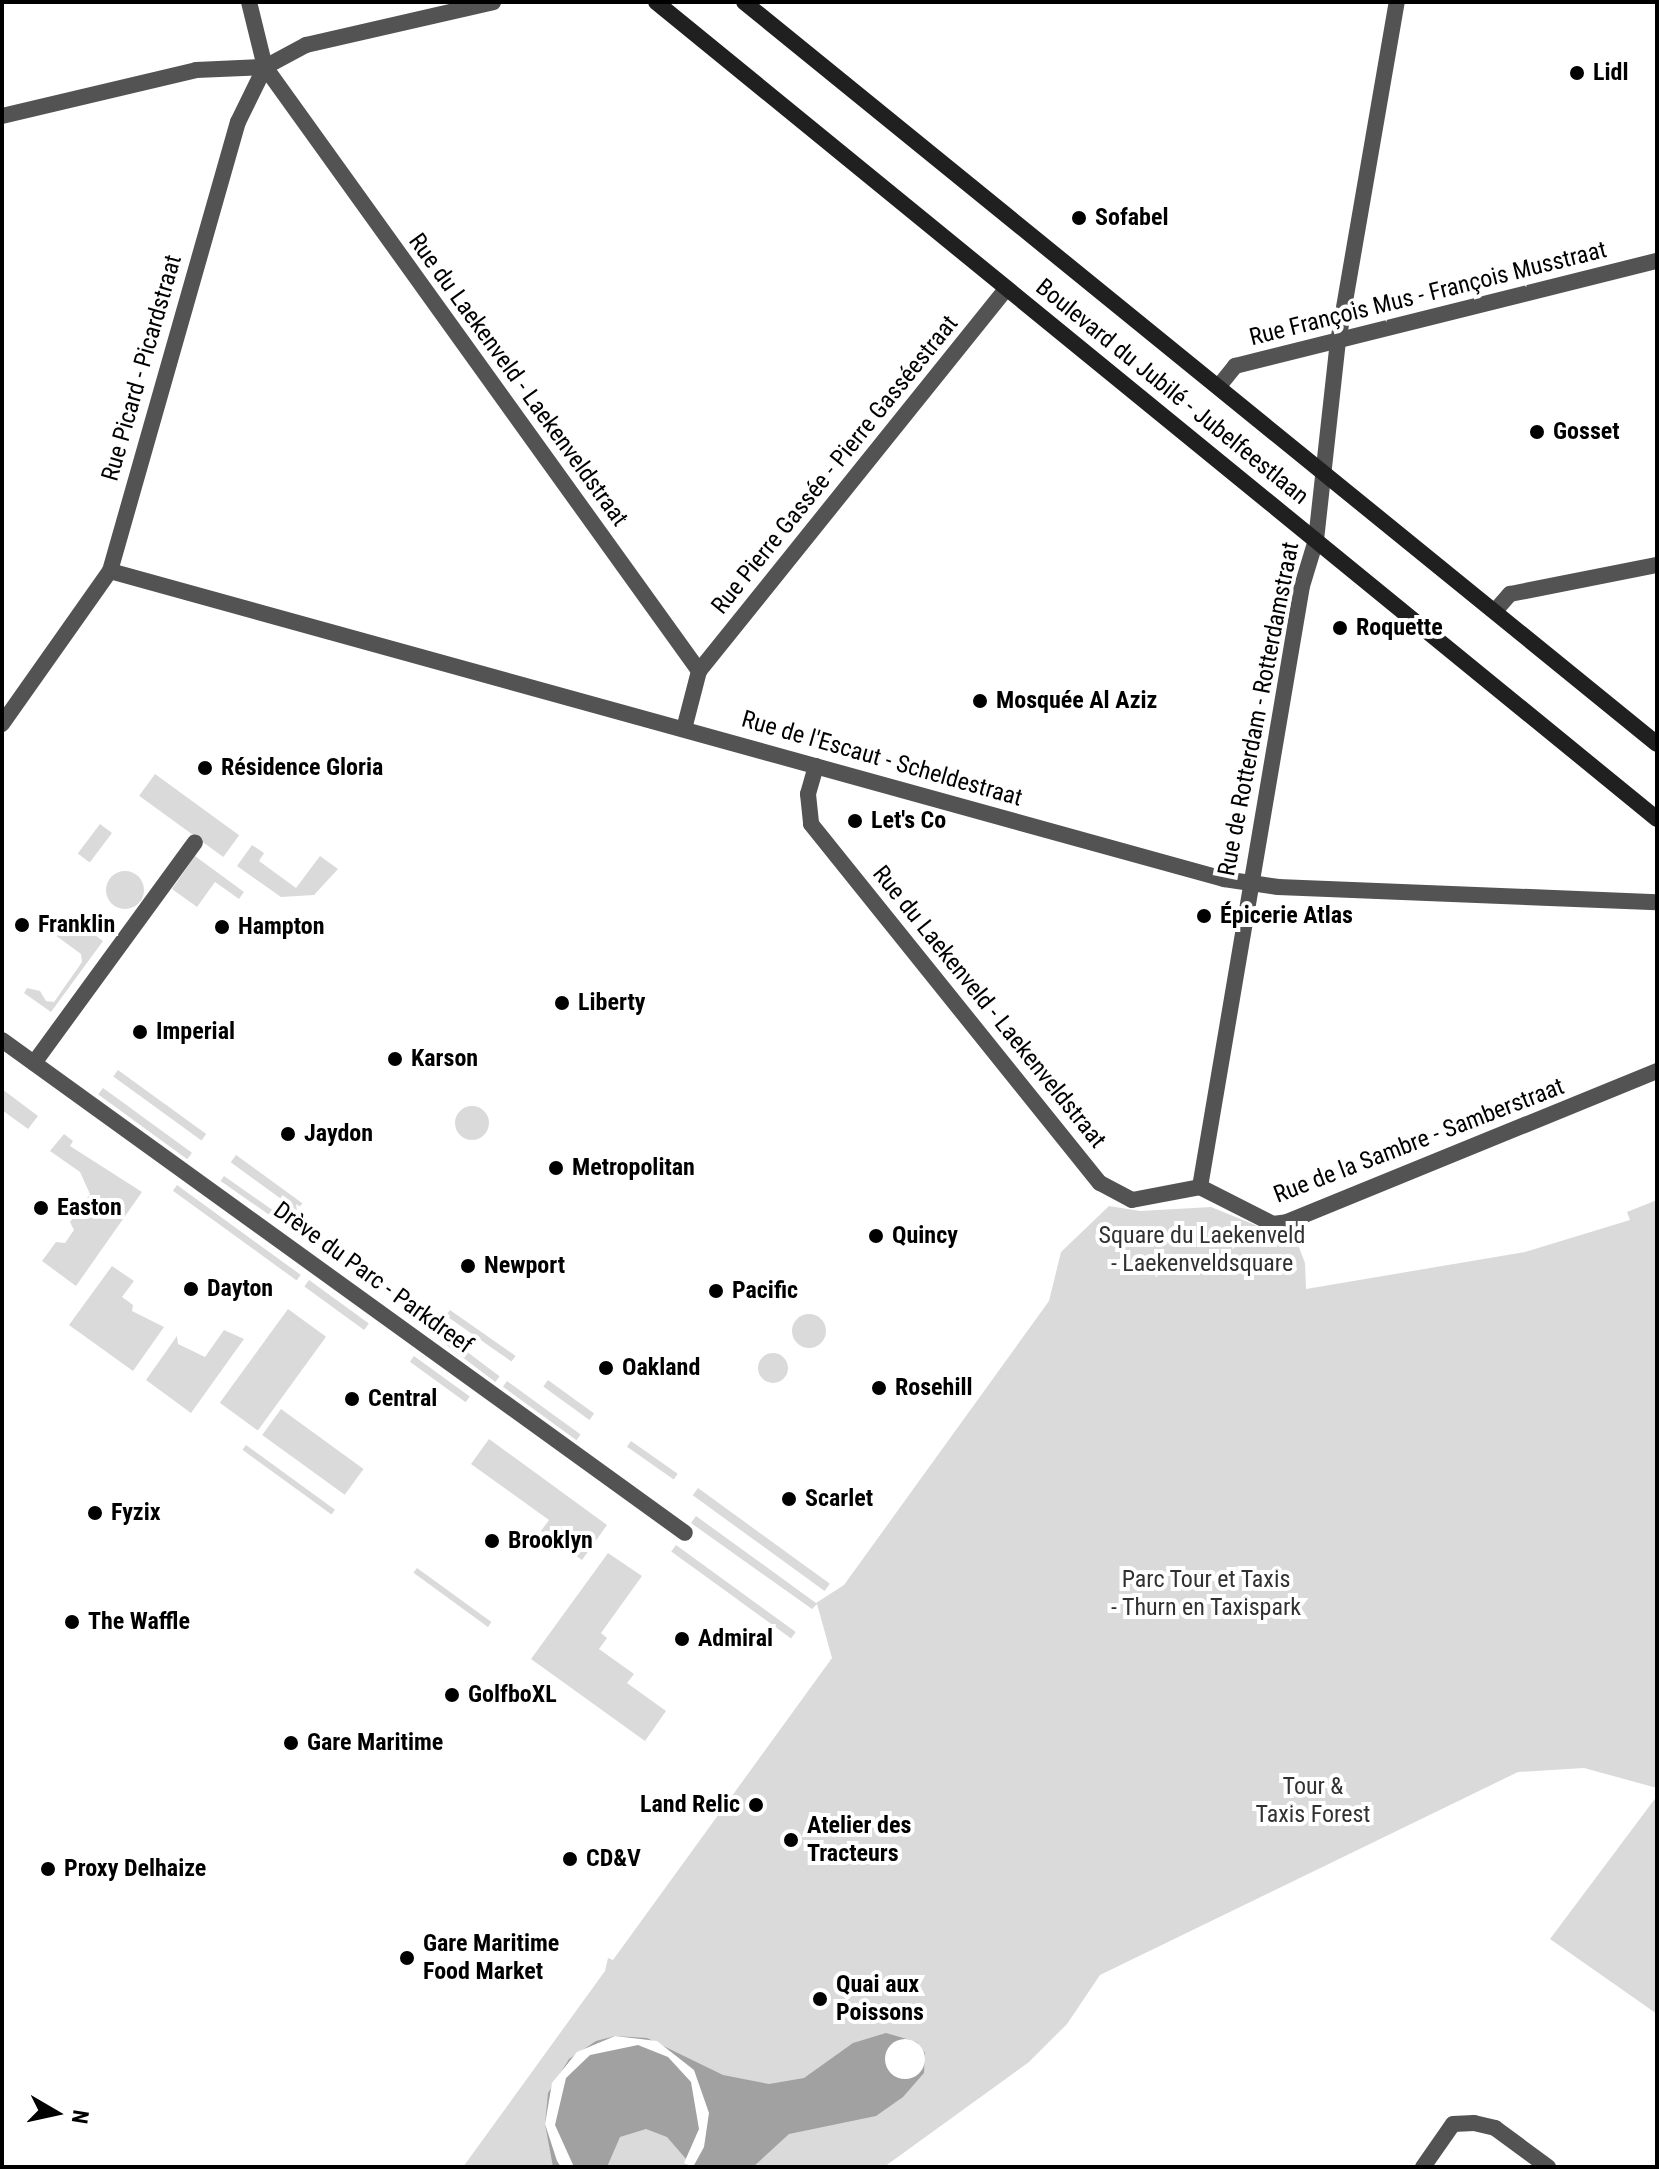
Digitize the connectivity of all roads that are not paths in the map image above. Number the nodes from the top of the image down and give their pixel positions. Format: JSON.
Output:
{"nodes":[{"id":1,"x":249,"y":2,"type":"edge"},
{"id":2,"x":493,"y":2,"type":"edge"},
{"id":3,"x":656,"y":2,"type":"edge"},
{"id":4,"x":744,"y":2,"type":"edge"},
{"id":5,"x":1397,"y":2,"type":"edge"},
{"id":6,"x":265,"y":67,"type":"junction"},
{"id":7,"x":2,"y":116,"type":"edge"},
{"id":8,"x":1657,"y":261,"type":"edge"},
{"id":9,"x":1007,"y":288,"type":"junction"},
{"id":10,"x":1338,"y":342,"type":"junction"},
{"id":11,"x":1219,"y":386,"type":"junction"},
{"id":12,"x":1323,"y":474,"type":"junction"},
{"id":13,"x":1316,"y":540,"type":"junction"},
{"id":14,"x":1657,"y":565,"type":"edge"},
{"id":15,"x":110,"y":571,"type":"junction"},
{"id":16,"x":1495,"y":611,"type":"junction"},
{"id":17,"x":699,"y":671,"type":"junction"},
{"id":18,"x":2,"y":724,"type":"edge"},
{"id":19,"x":684,"y":729,"type":"junction"},
{"id":20,"x":1657,"y":744,"type":"edge"},
{"id":21,"x":816,"y":766,"type":"junction"},
{"id":22,"x":1657,"y":819,"type":"edge"},
{"id":23,"x":195,"y":842,"type":"dead end"},
{"id":24,"x":1250,"y":883,"type":"junction"},
{"id":25,"x":1657,"y":902,"type":"edge"},
{"id":26,"x":2,"y":1040,"type":"edge"},
{"id":27,"x":34,"y":1063,"type":"junction"},
{"id":28,"x":1657,"y":1071,"type":"edge"},
{"id":29,"x":1200,"y":1187,"type":"junction"},
{"id":30,"x":685,"y":1533,"type":"dead end"},
{"id":31,"x":1423,"y":2167,"type":"edge"},
{"id":32,"x":1548,"y":2167,"type":"edge"}],
"edges":[{"from":1,"to":6,"type":"street"},
{"from":2,"to":6,"type":"street"},
{"from":3,"to":9,"type":"main road","name":"Boulevard du Jubilé - Jubelfeestlaan"},
{"from":4,"to":11,"type":"main road","name":"Boulevard du Jubilé - Jubelfeestlaan"},
{"from":5,"to":10,"type":"street","name":"Rue de Rotterdam - Rotterdamstraat"},
{"from":6,"to":7,"type":"street"},
{"from":6,"to":15,"type":"street","name":"Rue Picard - Picardstraat"},
{"from":6,"to":17,"type":"street","name":"Rue du Laekenveld - Laekenveldstraat"},
{"from":8,"to":10,"type":"street","name":"Rue François Mus - François Musstraat"},
{"from":9,"to":13,"type":"main road","name":"Boulevard du Jubilé - Jubelfeestlaan"},
{"from":9,"to":17,"type":"street","name":"Rue Pierre Gassée - Pierre Gasséestraat"},
{"from":10,"to":11,"type":"street","name":"Rue François Mus - François Musstraat"},
{"from":10,"to":12,"type":"street","name":"Rue de Rotterdam - Rotterdamstraat"},
{"from":11,"to":12,"type":"main road","name":"Boulevard du Jubilé - Jubelfeestlaan"},
{"from":12,"to":13,"type":"street","name":"Rue de Rotterdam - Rotterdamstraat"},
{"from":12,"to":16,"type":"main road","name":"Boulevard du Jubilé - Jubelfeestlaan"},
{"from":13,"to":22,"type":"main road","name":"Boulevard du Jubilé - Jubelfeestlaan"},
{"from":13,"to":24,"type":"street","name":"Rue de Rotterdam - Rotterdamstraat"},
{"from":14,"to":16,"type":"street"},
{"from":15,"to":18,"type":"street","name":"Rue Picard - Picardstraat"},
{"from":15,"to":19,"type":"street","name":"Rue de l'Escaut - Scheldestraat"},
{"from":16,"to":20,"type":"main road","name":"Boulevard du Jubilé - Jubelfeestlaan"},
{"from":17,"to":19,"type":"street"},
{"from":19,"to":21,"type":"street","name":"Rue de l'Escaut - Scheldestraat"},
{"from":21,"to":24,"type":"street","name":"Rue de l'Escaut - Scheldestraat"},
{"from":21,"to":29,"type":"street","name":"Rue du Laekenveld - Laekenveldstraat"},
{"from":23,"to":27,"type":"street"},
{"from":24,"to":25,"type":"street","name":"Rue de l'Escaut - Scheldestraat"},
{"from":24,"to":29,"type":"street","name":"Rue de Rotterdam - Rotterdamstraat"},
{"from":26,"to":27,"type":"street","name":"Drève du Parc - Parkdreef"},
{"from":27,"to":30,"type":"street","name":"Drève du Parc - Parkdreef"},
{"from":28,"to":29,"type":"street","name":"Rue de la Sambre - Samberstraat"},
{"from":31,"to":32,"type":"street"}]}
